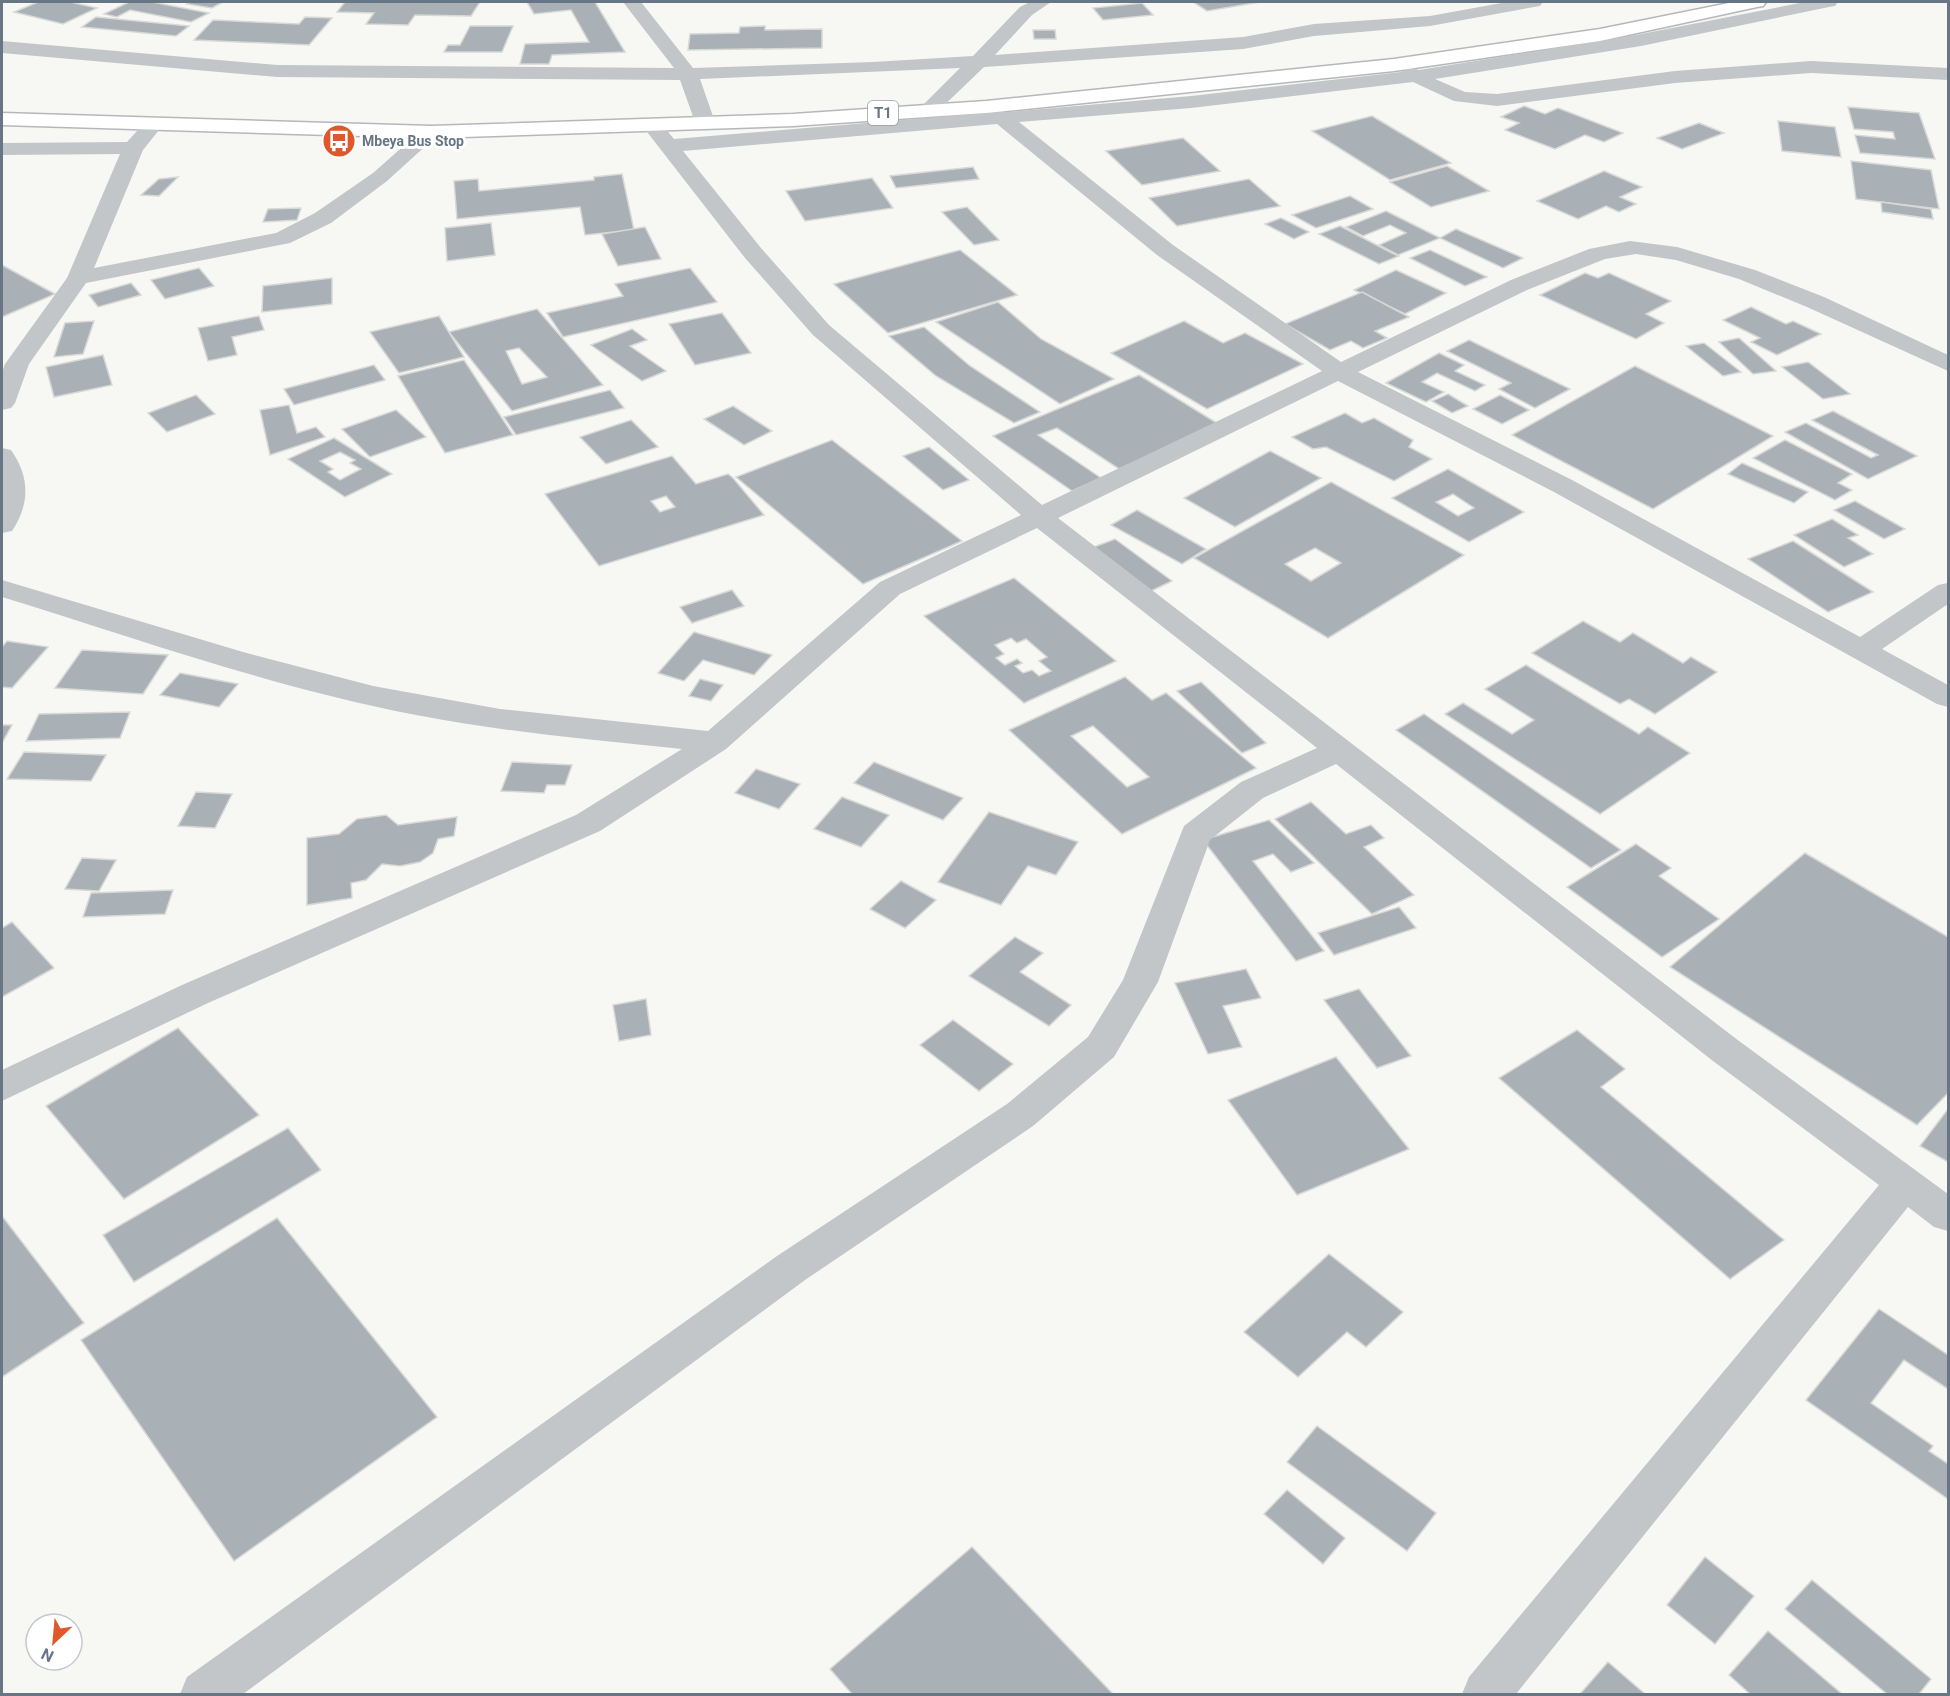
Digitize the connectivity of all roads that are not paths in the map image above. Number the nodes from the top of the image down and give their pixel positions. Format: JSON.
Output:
{"nodes":[{"id":1,"x":632,"y":2,"type":"edge"},
{"id":2,"x":1042,"y":2,"type":"edge"},
{"id":3,"x":1534,"y":2,"type":"edge"},
{"id":4,"x":1757,"y":2,"type":"edge"},
{"id":5,"x":1829,"y":2,"type":"edge"},
{"id":6,"x":1600,"y":35,"type":"junction"},
{"id":7,"x":1641,"y":40,"type":"junction"},
{"id":8,"x":2,"y":47,"type":"edge"},
{"id":9,"x":1698,"y":48,"type":"dead end"},
{"id":10,"x":1732,"y":53,"type":"dead end"},
{"id":11,"x":980,"y":60,"type":"junction"},
{"id":12,"x":1394,"y":65,"type":"junction"},
{"id":13,"x":1811,"y":67,"type":"junction"},
{"id":14,"x":688,"y":74,"type":"junction"},
{"id":15,"x":1928,"y":74,"type":"junction"},
{"id":16,"x":1948,"y":74,"type":"edge"},
{"id":17,"x":1416,"y":76,"type":"junction"},
{"id":18,"x":1948,"y":85,"type":"edge"},
{"id":19,"x":928,"y":110,"type":"junction"},
{"id":20,"x":995,"y":113,"type":"junction"},
{"id":21,"x":2,"y":119,"type":"edge"},
{"id":22,"x":705,"y":122,"type":"junction"},
{"id":23,"x":153,"y":125,"type":"junction"},
{"id":24,"x":431,"y":132,"type":"junction"},
{"id":25,"x":660,"y":135,"type":"junction"},
{"id":26,"x":133,"y":148,"type":"junction"},
{"id":27,"x":2,"y":149,"type":"edge"},
{"id":28,"x":78,"y":278,"type":"junction"},
{"id":29,"x":1947,"y":362,"type":"edge"},
{"id":30,"x":1341,"y":373,"type":"junction"},
{"id":31,"x":2,"y":403,"type":"edge"},
{"id":32,"x":2,"y":456,"type":"edge"},
{"id":33,"x":1040,"y":517,"type":"junction"},
{"id":34,"x":2,"y":525,"type":"edge"},
{"id":35,"x":2,"y":588,"type":"edge"},
{"id":36,"x":1948,"y":591,"type":"edge"},
{"id":37,"x":1862,"y":650,"type":"junction"},
{"id":38,"x":1948,"y":697,"type":"edge"},
{"id":39,"x":715,"y":742,"type":"junction"},
{"id":40,"x":1340,"y":750,"type":"junction"},
{"id":41,"x":2,"y":1086,"type":"edge"},
{"id":42,"x":1904,"y":1182,"type":"junction"},
{"id":43,"x":1948,"y":1215,"type":"edge"},
{"id":44,"x":204,"y":1695,"type":"edge"},
{"id":45,"x":1486,"y":1695,"type":"edge"}],
"edges":[{"from":1,"to":14,"type":"street"},
{"from":2,"to":11,"type":"street"},
{"from":3,"to":11,"type":"street"},
{"from":4,"to":6,"type":"highway","number":"T1"},
{"from":5,"to":7,"type":"street"},
{"from":6,"to":7,"type":"street"},
{"from":6,"to":12,"type":"highway","number":"T1"},
{"from":7,"to":9,"type":"street"},
{"from":7,"to":17,"type":"street"},
{"from":8,"to":14,"type":"street"},
{"from":10,"to":13,"type":"street"},
{"from":11,"to":14,"type":"street"},
{"from":11,"to":19,"type":"street"},
{"from":12,"to":17,"type":"street"},
{"from":12,"to":20,"type":"highway","number":"T1"},
{"from":13,"to":15,"type":"street"},
{"from":13,"to":17,"type":"street"},
{"from":14,"to":22,"type":"street"},
{"from":15,"to":16,"type":"street"},
{"from":15,"to":18,"type":"street"},
{"from":17,"to":20,"type":"street"},
{"from":19,"to":20,"type":"highway","number":"T1"},
{"from":19,"to":22,"type":"highway","number":"T1"},
{"from":20,"to":25,"type":"street"},
{"from":20,"to":30,"type":"street"},
{"from":21,"to":23,"type":"highway","number":"T1"},
{"from":22,"to":25,"type":"highway","number":"T1"},
{"from":23,"to":24,"type":"highway","number":"T1"},
{"from":23,"to":26,"type":"street"},
{"from":24,"to":25,"type":"highway","number":"T1"},
{"from":24,"to":28,"type":"street"},
{"from":25,"to":33,"type":"street"},
{"from":26,"to":27,"type":"street"},
{"from":26,"to":28,"type":"street"},
{"from":28,"to":31,"type":"street"},
{"from":29,"to":30,"type":"street"},
{"from":30,"to":33,"type":"street"},
{"from":30,"to":37,"type":"street"},
{"from":32,"to":34,"type":"street"},
{"from":33,"to":39,"type":"street"},
{"from":33,"to":40,"type":"street"},
{"from":35,"to":39,"type":"street"},
{"from":36,"to":37,"type":"street"},
{"from":37,"to":38,"type":"street"},
{"from":39,"to":41,"type":"street"},
{"from":40,"to":42,"type":"street"},
{"from":40,"to":44,"type":"street"},
{"from":42,"to":43,"type":"street"},
{"from":42,"to":45,"type":"street"}]}
